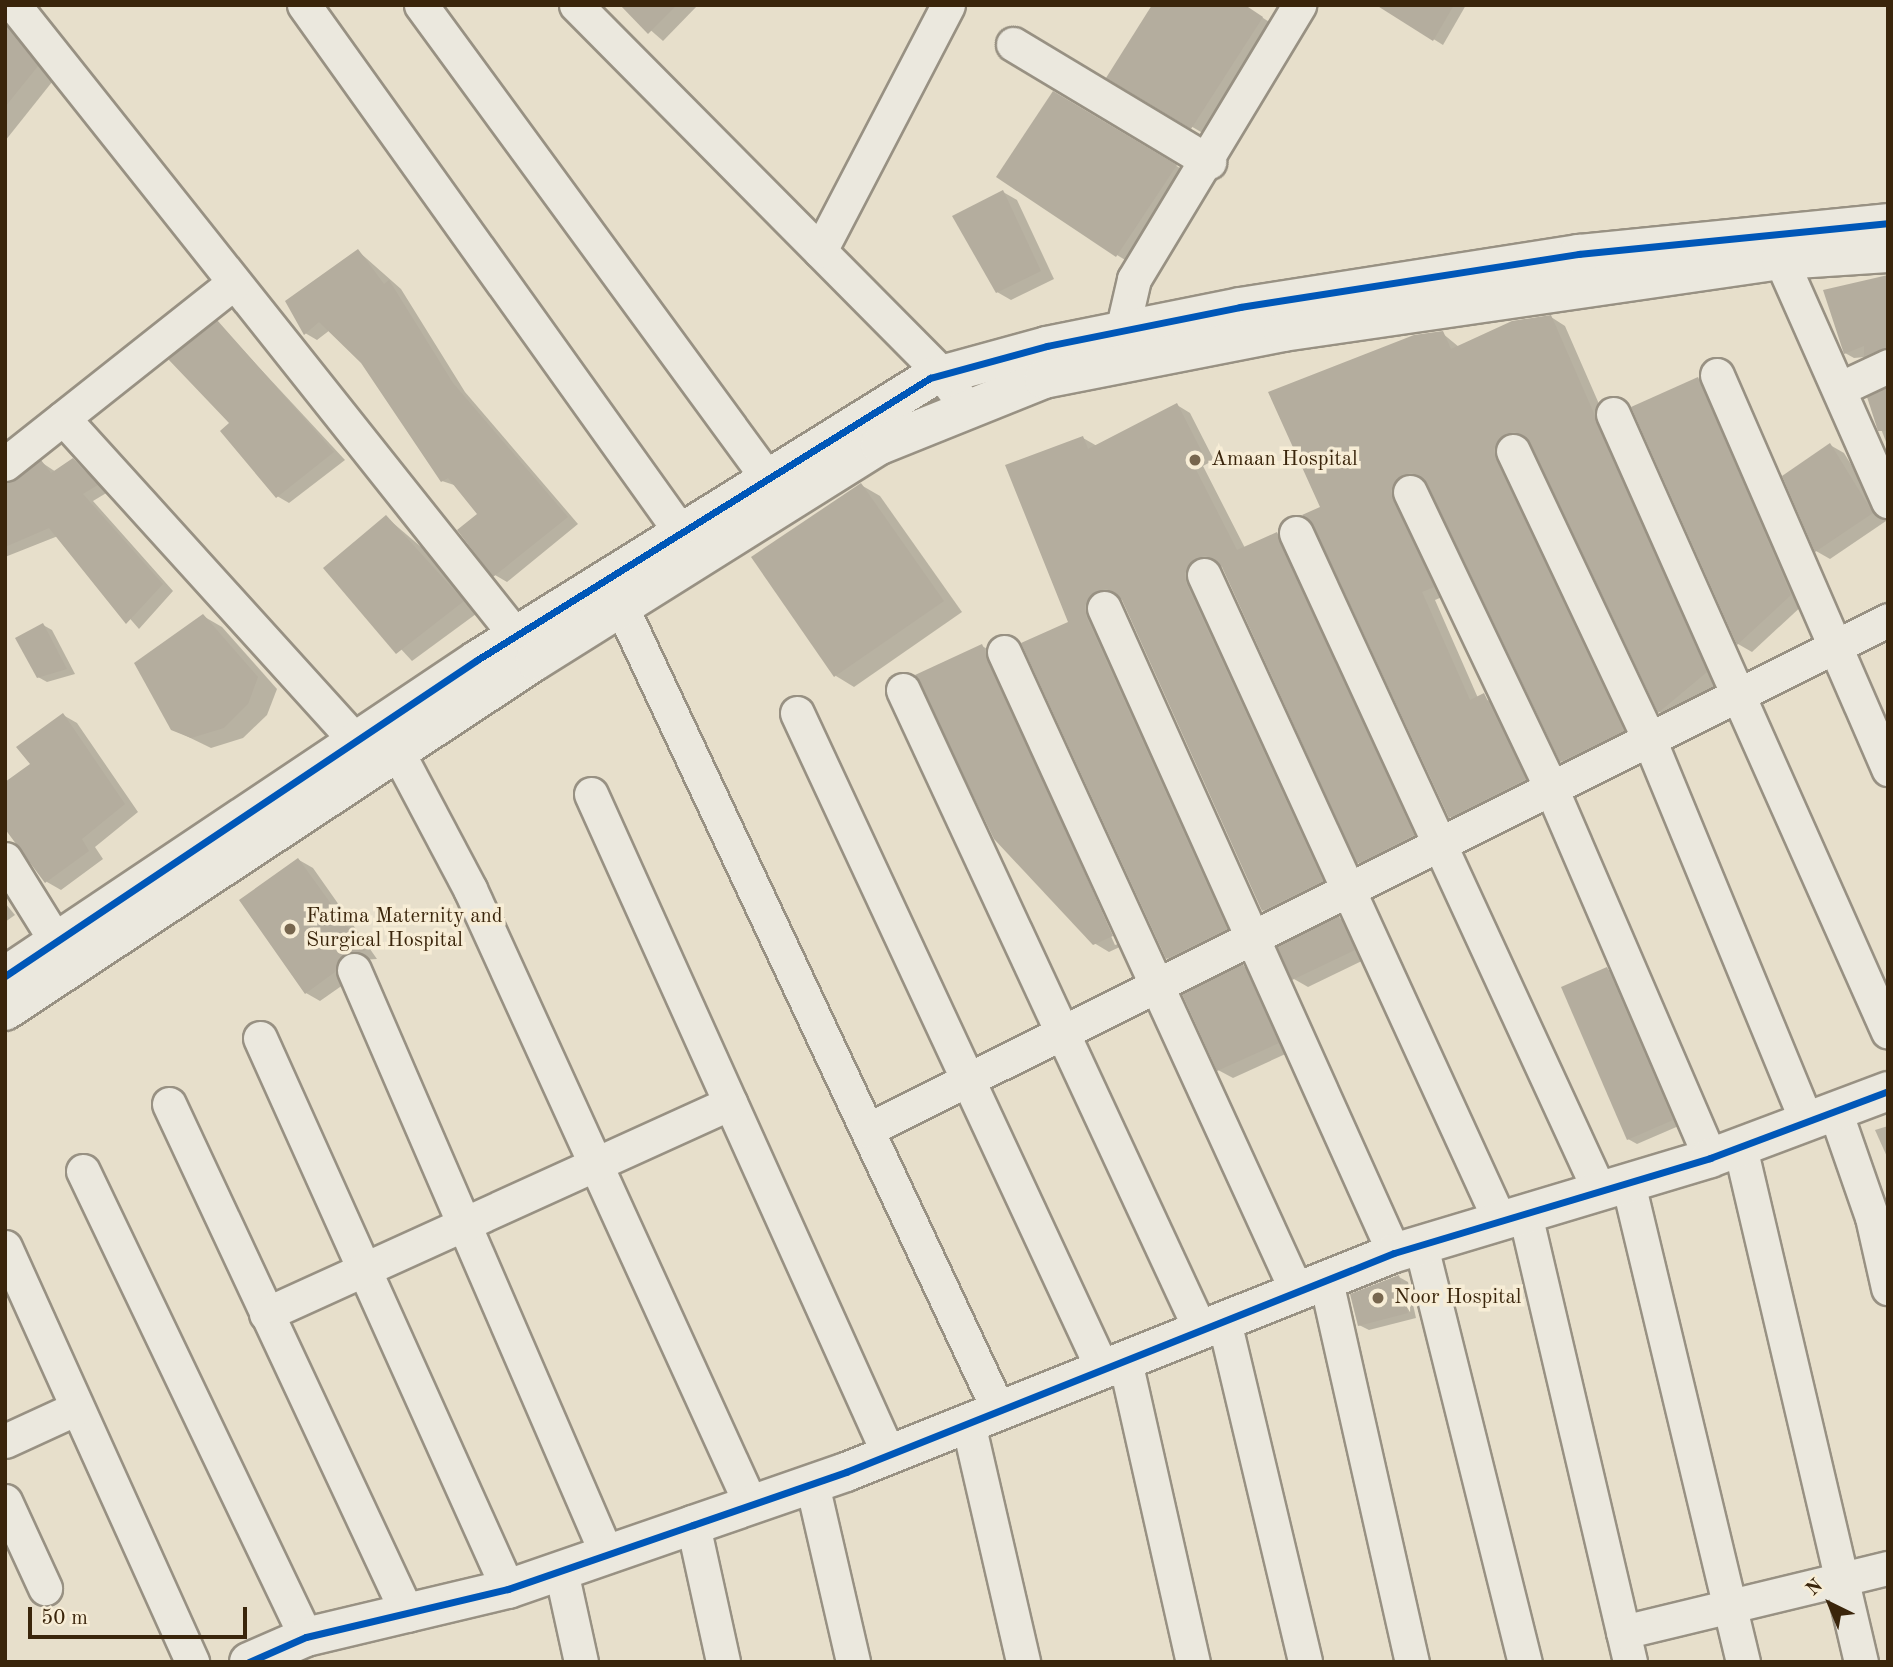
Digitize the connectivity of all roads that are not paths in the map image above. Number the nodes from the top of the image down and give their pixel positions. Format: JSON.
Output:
{"nodes":[{"id":1,"x":14,"y":5,"type":"edge"},
{"id":2,"x":304,"y":5,"type":"edge"},
{"id":3,"x":421,"y":5,"type":"edge"},
{"id":4,"x":576,"y":5,"type":"edge"},
{"id":5,"x":948,"y":5,"type":"edge"},
{"id":6,"x":1288,"y":9,"type":"edge"},
{"id":7,"x":1013,"y":44,"type":"dead end"},
{"id":8,"x":1209,"y":162,"type":"junction"},
{"id":9,"x":1888,"y":223,"type":"edge"},
{"id":10,"x":820,"y":251,"type":"junction"},
{"id":11,"x":1888,"y":253,"type":"edge"},
{"id":12,"x":1781,"y":260,"type":"junction"},
{"id":13,"x":233,"y":283,"type":"junction"},
{"id":14,"x":1122,"y":331,"type":"junction"},
{"id":15,"x":1888,"y":366,"type":"edge"},
{"id":16,"x":943,"y":375,"type":"junction"},
{"id":17,"x":1717,"y":376,"type":"dead end"},
{"id":18,"x":1839,"y":389,"type":"junction"},
{"id":19,"x":968,"y":411,"type":"junction"},
{"id":20,"x":1613,"y":414,"type":"dead end"},
{"id":21,"x":63,"y":418,"type":"junction"},
{"id":22,"x":1513,"y":451,"type":"dead end"},
{"id":23,"x":5,"y":464,"type":"edge"},
{"id":24,"x":766,"y":476,"type":"junction"},
{"id":25,"x":1886,"y":489,"type":"edge"},
{"id":26,"x":1410,"y":492,"type":"dead end"},
{"id":27,"x":680,"y":531,"type":"junction"},
{"id":28,"x":1296,"y":533,"type":"dead end"},
{"id":29,"x":1204,"y":575,"type":"dead end"},
{"id":30,"x":621,"y":606,"type":"junction"},
{"id":31,"x":1104,"y":608,"type":"dead end"},
{"id":32,"x":1888,"y":620,"type":"edge"},
{"id":33,"x":1835,"y":646,"type":"junction"},
{"id":34,"x":526,"y":649,"type":"junction"},
{"id":35,"x":1004,"y":652,"type":"dead end"},
{"id":36,"x":903,"y":690,"type":"dead end"},
{"id":37,"x":1739,"y":695,"type":"junction"},
{"id":38,"x":797,"y":713,"type":"dead end"},
{"id":39,"x":1649,"y":739,"type":"junction"},
{"id":40,"x":356,"y":741,"type":"junction"},
{"id":41,"x":397,"y":751,"type":"junction"},
{"id":42,"x":1888,"y":769,"type":"edge"},
{"id":43,"x":1551,"y":788,"type":"junction"},
{"id":44,"x":591,"y":794,"type":"dead end"},
{"id":45,"x":1443,"y":843,"type":"junction"},
{"id":46,"x":5,"y":859,"type":"edge"},
{"id":47,"x":1347,"y":890,"type":"junction"},
{"id":48,"x":1252,"y":938,"type":"junction"},
{"id":49,"x":64,"y":954,"type":"junction"},
{"id":50,"x":355,"y":971,"type":"dead end"},
{"id":51,"x":5,"y":976,"type":"edge"},
{"id":52,"x":1158,"y":985,"type":"junction"},
{"id":53,"x":5,"y":1011,"type":"edge"},
{"id":54,"x":1888,"y":1032,"type":"edge"},
{"id":55,"x":1063,"y":1033,"type":"junction"},
{"id":56,"x":260,"y":1038,"type":"dead end"},
{"id":57,"x":968,"y":1080,"type":"junction"},
{"id":58,"x":1888,"y":1091,"type":"edge"},
{"id":59,"x":730,"y":1103,"type":"junction"},
{"id":60,"x":169,"y":1104,"type":"dead end"},
{"id":61,"x":1821,"y":1116,"type":"junction"},
{"id":62,"x":867,"y":1130,"type":"junction"},
{"id":63,"x":1725,"y":1153,"type":"junction"},
{"id":64,"x":596,"y":1165,"type":"junction"},
{"id":65,"x":83,"y":1171,"type":"dead end"},
{"id":66,"x":1614,"y":1187,"type":"junction"},
{"id":67,"x":1513,"y":1218,"type":"junction"},
{"id":68,"x":464,"y":1225,"type":"junction"},
{"id":69,"x":5,"y":1247,"type":"edge"},
{"id":70,"x":1407,"y":1250,"type":"junction"},
{"id":71,"x":364,"y":1270,"type":"junction"},
{"id":72,"x":1312,"y":1286,"type":"junction"},
{"id":73,"x":1888,"y":1287,"type":"edge"},
{"id":74,"x":267,"y":1314,"type":"junction"},
{"id":75,"x":1213,"y":1326,"type":"junction"},
{"id":76,"x":1114,"y":1365,"type":"junction"},
{"id":77,"x":77,"y":1408,"type":"junction"},
{"id":78,"x":984,"y":1417,"type":"junction"},
{"id":79,"x":5,"y":1441,"type":"edge"},
{"id":80,"x":889,"y":1455,"type":"junction"},
{"id":81,"x":812,"y":1483,"type":"junction"},
{"id":82,"x":5,"y":1501,"type":"edge"},
{"id":83,"x":751,"y":1504,"type":"junction"},
{"id":84,"x":693,"y":1525,"type":"junction"},
{"id":85,"x":607,"y":1555,"type":"junction"},
{"id":86,"x":1888,"y":1568,"type":"edge"},
{"id":87,"x":561,"y":1571,"type":"junction"},
{"id":88,"x":1843,"y":1579,"type":"junction"},
{"id":89,"x":45,"y":1588,"type":"dead end"},
{"id":90,"x":508,"y":1589,"type":"junction"},
{"id":91,"x":1732,"y":1607,"type":"junction"},
{"id":92,"x":408,"y":1615,"type":"junction"},
{"id":93,"x":306,"y":1637,"type":"junction"},
{"id":94,"x":1626,"y":1647,"type":"edge"},
{"id":95,"x":192,"y":1662,"type":"edge"},
{"id":96,"x":249,"y":1662,"type":"edge"},
{"id":97,"x":581,"y":1662,"type":"edge"},
{"id":98,"x":723,"y":1662,"type":"edge"},
{"id":99,"x":853,"y":1662,"type":"edge"},
{"id":100,"x":1023,"y":1662,"type":"edge"},
{"id":101,"x":1193,"y":1662,"type":"edge"},
{"id":102,"x":1305,"y":1662,"type":"edge"},
{"id":103,"x":1412,"y":1662,"type":"edge"},
{"id":104,"x":1525,"y":1662,"type":"edge"},
{"id":105,"x":1743,"y":1662,"type":"edge"},
{"id":106,"x":1861,"y":1662,"type":"edge"}],
"edges":[{"from":1,"to":13,"type":"street"},
{"from":2,"to":27,"type":"street"},
{"from":3,"to":24,"type":"street"},
{"from":4,"to":10,"type":"street"},
{"from":5,"to":10,"type":"street"},
{"from":6,"to":8,"type":"street"},
{"from":7,"to":8,"type":"street"},
{"from":8,"to":14,"type":"street"},
{"from":9,"to":14,"type":"street"},
{"from":10,"to":16,"type":"street"},
{"from":11,"to":12,"type":"street"},
{"from":12,"to":18,"type":"street"},
{"from":12,"to":19,"type":"street"},
{"from":13,"to":21,"type":"street"},
{"from":13,"to":34,"type":"street"},
{"from":14,"to":16,"type":"street"},
{"from":15,"to":18,"type":"street"},
{"from":16,"to":19,"type":"street"},
{"from":16,"to":24,"type":"street"},
{"from":17,"to":33,"type":"street"},
{"from":18,"to":25,"type":"street"},
{"from":19,"to":30,"type":"street"},
{"from":20,"to":37,"type":"street"},
{"from":21,"to":23,"type":"street"},
{"from":21,"to":40,"type":"street"},
{"from":22,"to":39,"type":"street"},
{"from":24,"to":27,"type":"street"},
{"from":26,"to":43,"type":"street"},
{"from":27,"to":34,"type":"street"},
{"from":28,"to":45,"type":"street"},
{"from":29,"to":47,"type":"street"},
{"from":30,"to":34,"type":"street"},
{"from":30,"to":62,"type":"street"},
{"from":31,"to":48,"type":"street"},
{"from":32,"to":33,"type":"street"},
{"from":33,"to":37,"type":"street"},
{"from":33,"to":42,"type":"street"},
{"from":34,"to":40,"type":"street"},
{"from":34,"to":41,"type":"street"},
{"from":35,"to":52,"type":"street"},
{"from":36,"to":55,"type":"street"},
{"from":37,"to":39,"type":"street"},
{"from":37,"to":54,"type":"street"},
{"from":38,"to":57,"type":"street"},
{"from":39,"to":43,"type":"street"},
{"from":39,"to":61,"type":"street"},
{"from":40,"to":49,"type":"street"},
{"from":41,"to":49,"type":"street"},
{"from":41,"to":64,"type":"street"},
{"from":43,"to":45,"type":"street"},
{"from":43,"to":63,"type":"street"},
{"from":44,"to":59,"type":"street"},
{"from":45,"to":47,"type":"street"},
{"from":45,"to":66,"type":"street"},
{"from":46,"to":49,"type":"street"},
{"from":47,"to":48,"type":"street"},
{"from":47,"to":67,"type":"street"},
{"from":48,"to":52,"type":"street"},
{"from":48,"to":70,"type":"street"},
{"from":49,"to":51,"type":"street"},
{"from":49,"to":53,"type":"street"},
{"from":50,"to":68,"type":"street"},
{"from":52,"to":55,"type":"street"},
{"from":52,"to":72,"type":"street"},
{"from":55,"to":57,"type":"street"},
{"from":55,"to":75,"type":"street"},
{"from":56,"to":71,"type":"street"},
{"from":57,"to":62,"type":"street"},
{"from":57,"to":76,"type":"street"},
{"from":58,"to":61,"type":"street"},
{"from":59,"to":64,"type":"street"},
{"from":59,"to":80,"type":"street"},
{"from":60,"to":74,"type":"street"},
{"from":61,"to":63,"type":"street"},
{"from":61,"to":73,"type":"street"},
{"from":62,"to":78,"type":"street"},
{"from":63,"to":66,"type":"street"},
{"from":63,"to":88,"type":"street"},
{"from":64,"to":68,"type":"street"},
{"from":64,"to":83,"type":"street"},
{"from":65,"to":93,"type":"street"},
{"from":66,"to":67,"type":"street"},
{"from":66,"to":91,"type":"street"},
{"from":67,"to":70,"type":"street"},
{"from":67,"to":94,"type":"street"},
{"from":68,"to":71,"type":"street"},
{"from":68,"to":85,"type":"street"},
{"from":69,"to":77,"type":"street"},
{"from":70,"to":72,"type":"street"},
{"from":70,"to":104,"type":"street"},
{"from":71,"to":74,"type":"street"},
{"from":71,"to":90,"type":"street"},
{"from":72,"to":75,"type":"street"},
{"from":72,"to":103,"type":"street"},
{"from":74,"to":92,"type":"street"},
{"from":75,"to":76,"type":"street"},
{"from":75,"to":102,"type":"street"},
{"from":76,"to":78,"type":"street"},
{"from":76,"to":101,"type":"street"},
{"from":77,"to":79,"type":"street"},
{"from":77,"to":95,"type":"street"},
{"from":78,"to":80,"type":"street"},
{"from":78,"to":100,"type":"street"},
{"from":80,"to":81,"type":"street"},
{"from":81,"to":83,"type":"street"},
{"from":81,"to":99,"type":"street"},
{"from":82,"to":89,"type":"street"},
{"from":83,"to":84,"type":"street"},
{"from":84,"to":85,"type":"street"},
{"from":84,"to":98,"type":"street"},
{"from":85,"to":87,"type":"street"},
{"from":86,"to":88,"type":"street"},
{"from":87,"to":90,"type":"street"},
{"from":87,"to":97,"type":"street"},
{"from":88,"to":91,"type":"street"},
{"from":88,"to":106,"type":"street"},
{"from":90,"to":92,"type":"street"},
{"from":91,"to":94,"type":"street"},
{"from":91,"to":105,"type":"street"},
{"from":92,"to":93,"type":"street"},
{"from":93,"to":96,"type":"street"}]}
